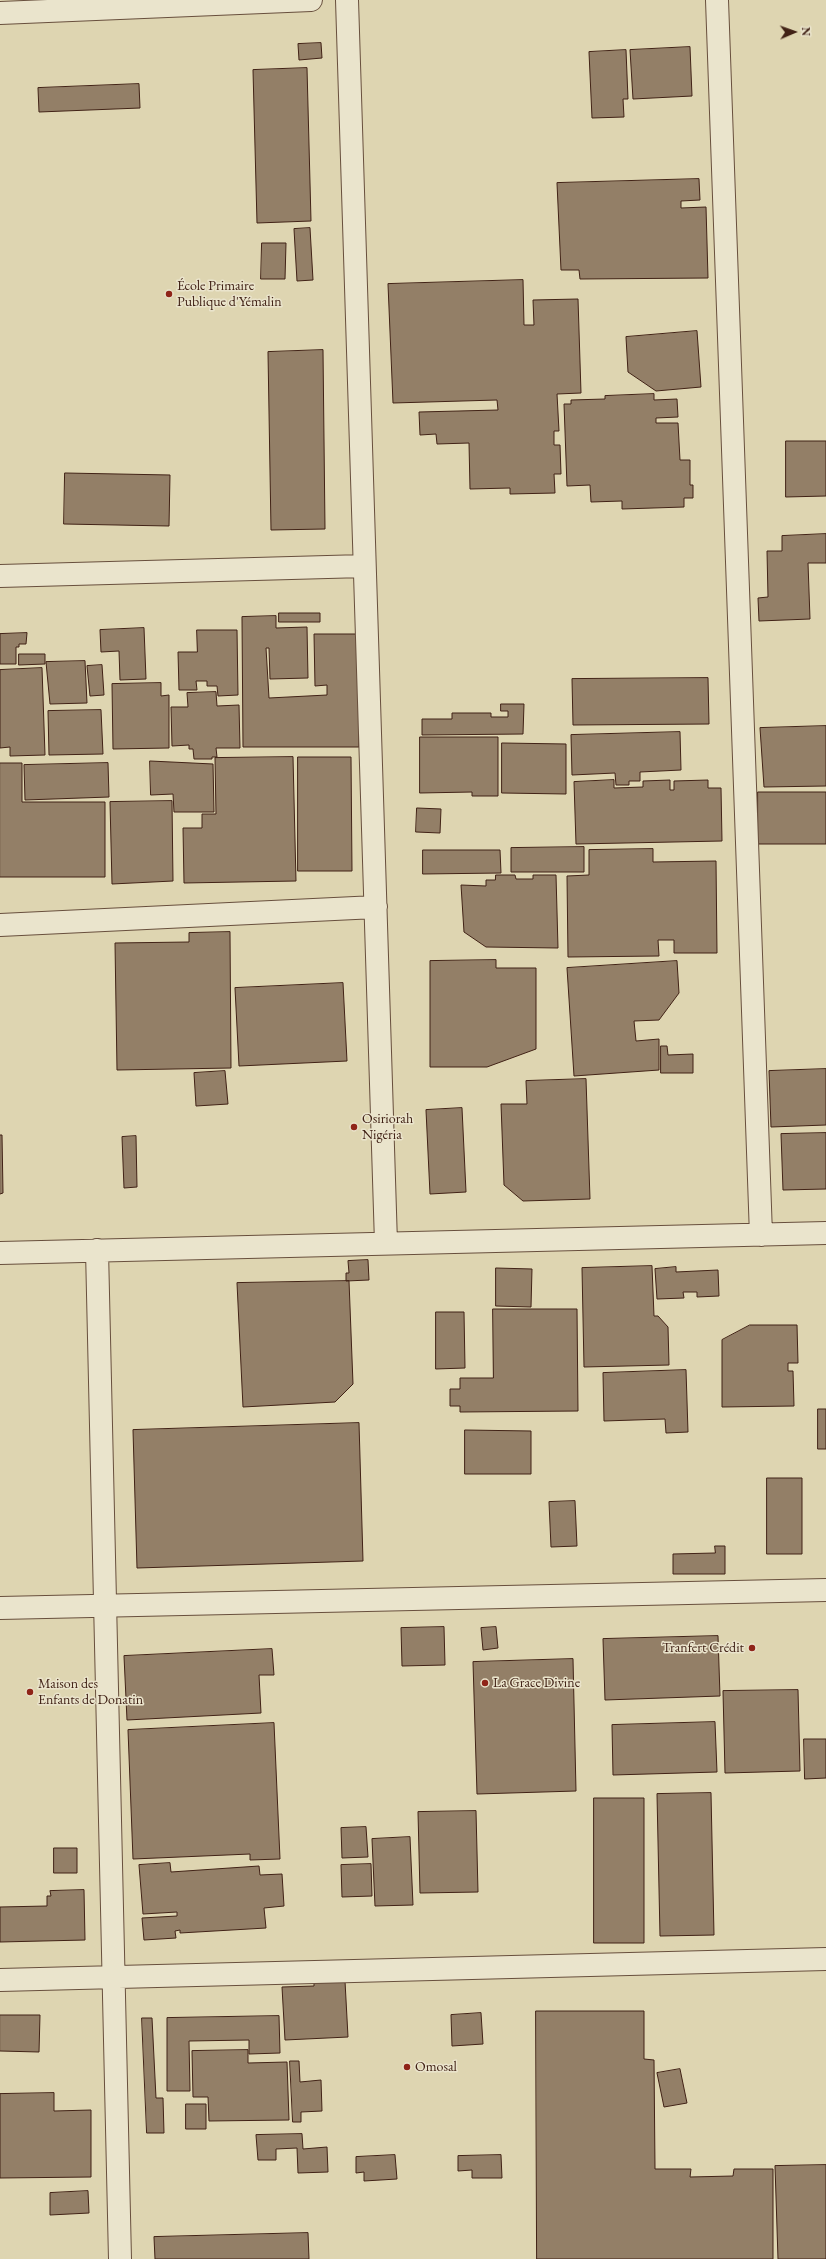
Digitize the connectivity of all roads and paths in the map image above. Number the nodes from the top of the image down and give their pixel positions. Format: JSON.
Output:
{"nodes":[{"id":1,"x":311,"y":0,"type":"edge"},
{"id":2,"x":346,"y":0,"type":"edge"},
{"id":3,"x":717,"y":0,"type":"edge"},
{"id":4,"x":0,"y":13,"type":"edge"},
{"id":5,"x":364,"y":566,"type":"junction"},
{"id":6,"x":0,"y":576,"type":"edge"},
{"id":7,"x":376,"y":907,"type":"junction"},
{"id":8,"x":0,"y":925,"type":"edge"},
{"id":9,"x":826,"y":1233,"type":"edge"},
{"id":10,"x":760,"y":1235,"type":"junction"},
{"id":11,"x":386,"y":1244,"type":"junction"},
{"id":12,"x":97,"y":1250,"type":"junction"},
{"id":13,"x":0,"y":1253,"type":"edge"},
{"id":14,"x":826,"y":1590,"type":"edge"},
{"id":15,"x":105,"y":1606,"type":"junction"},
{"id":16,"x":0,"y":1608,"type":"edge"},
{"id":17,"x":826,"y":1959,"type":"edge"},
{"id":18,"x":114,"y":1977,"type":"junction"},
{"id":19,"x":0,"y":1980,"type":"edge"},
{"id":20,"x":120,"y":2259,"type":"edge"}],
"edges":[{"from":1,"to":4,"type":"street"},
{"from":2,"to":5,"type":"street"},
{"from":3,"to":10,"type":"street"},
{"from":5,"to":6,"type":"street"},
{"from":5,"to":7,"type":"street"},
{"from":7,"to":8,"type":"street"},
{"from":7,"to":11,"type":"street"},
{"from":9,"to":10,"type":"street"},
{"from":10,"to":11,"type":"street"},
{"from":11,"to":12,"type":"street"},
{"from":12,"to":13,"type":"street"},
{"from":12,"to":15,"type":"street"},
{"from":14,"to":15,"type":"street"},
{"from":15,"to":16,"type":"street"},
{"from":15,"to":18,"type":"street"},
{"from":17,"to":18,"type":"street"},
{"from":18,"to":19,"type":"street"},
{"from":18,"to":20,"type":"street"}]}
